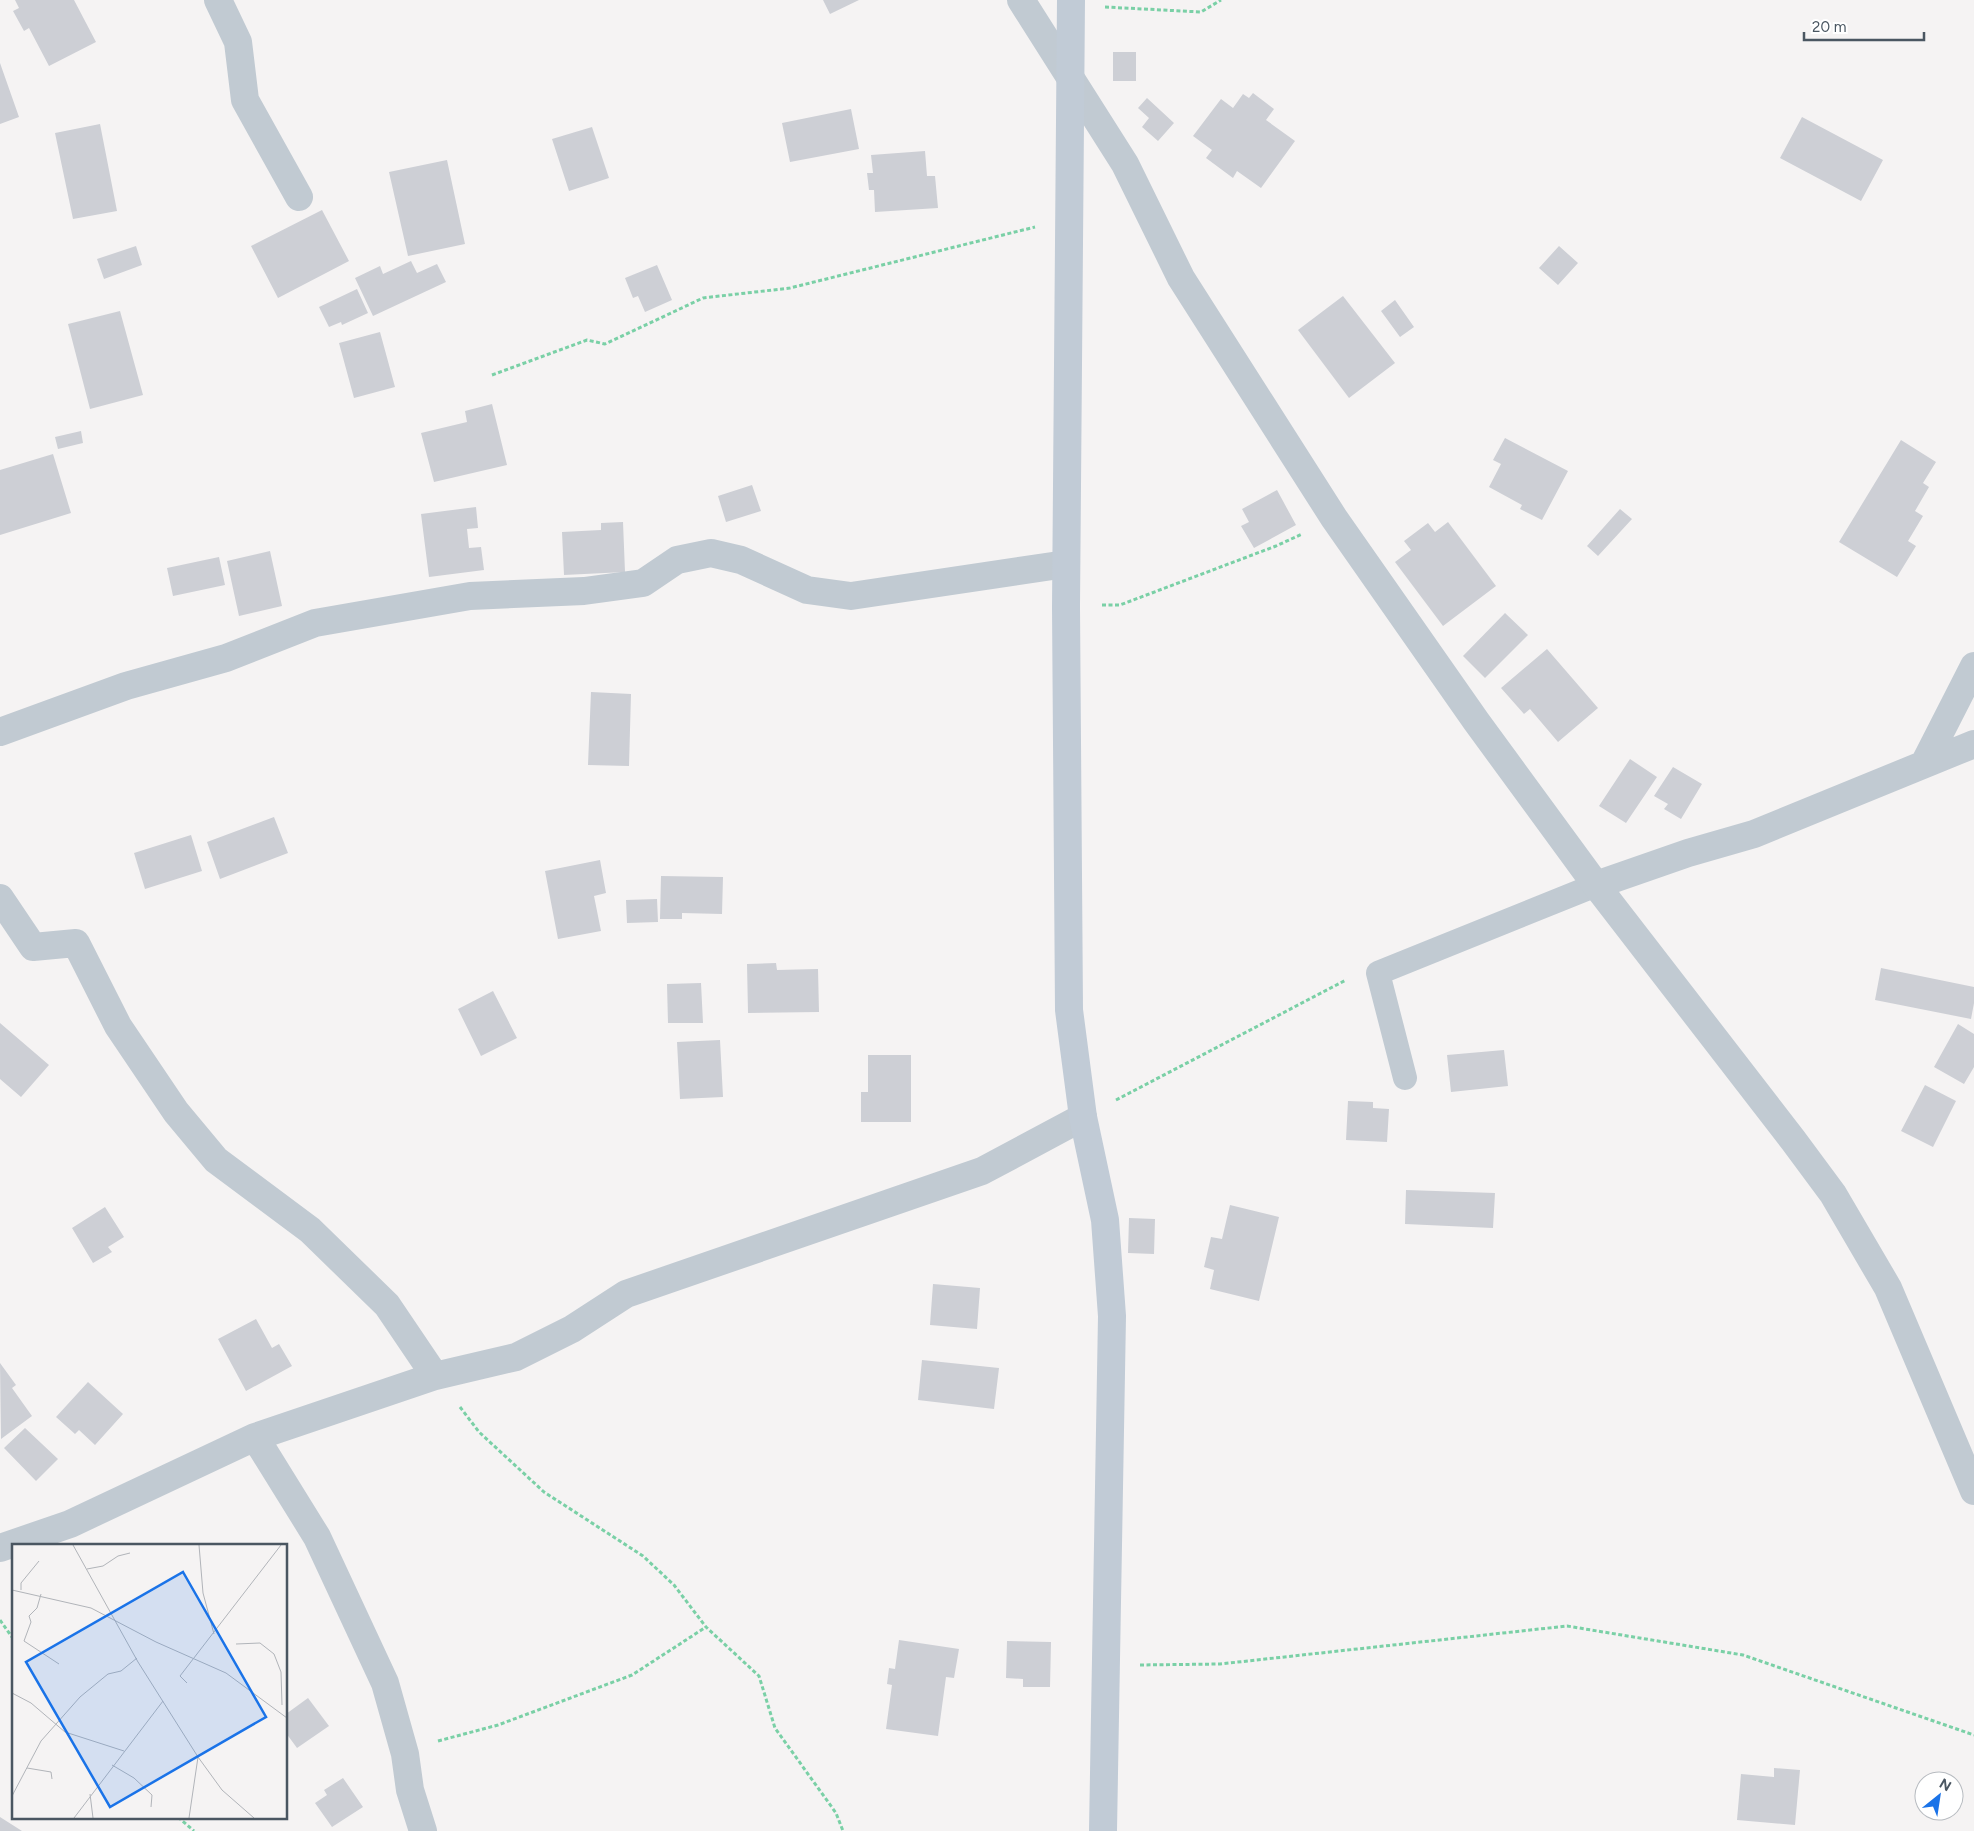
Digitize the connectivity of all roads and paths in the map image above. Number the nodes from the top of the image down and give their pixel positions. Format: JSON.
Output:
{"nodes":[{"id":1,"x":218,"y":0,"type":"edge"},
{"id":2,"x":1021,"y":0,"type":"edge"},
{"id":3,"x":1221,"y":0,"type":"edge"},
{"id":4,"x":1071,"y":3,"type":"edge"},
{"id":5,"x":1070,"y":74,"type":"junction"},
{"id":6,"x":299,"y":197,"type":"dead end"},
{"id":7,"x":1069,"y":219,"type":"junction"},
{"id":8,"x":492,"y":375,"type":"dead end"},
{"id":9,"x":1334,"y":518,"type":"junction"},
{"id":10,"x":1066,"y":564,"type":"junction"},
{"id":11,"x":1066,"y":607,"type":"junction"},
{"id":12,"x":1974,"y":666,"type":"edge"},
{"id":13,"x":0,"y":732,"type":"edge"},
{"id":14,"x":1974,"y":744,"type":"edge"},
{"id":15,"x":1924,"y":764,"type":"junction"},
{"id":16,"x":1596,"y":885,"type":"junction"},
{"id":17,"x":0,"y":898,"type":"edge"},
{"id":18,"x":1378,"y":973,"type":"junction"},
{"id":19,"x":1405,"y":1078,"type":"dead end"},
{"id":20,"x":1083,"y":1117,"type":"junction"},
{"id":21,"x":436,"y":1376,"type":"junction"},
{"id":22,"x":255,"y":1437,"type":"junction"},
{"id":23,"x":1974,"y":1491,"type":"edge"},
{"id":24,"x":0,"y":1548,"type":"edge"},
{"id":25,"x":0,"y":1620,"type":"edge"},
{"id":26,"x":706,"y":1627,"type":"junction"},
{"id":27,"x":12,"y":1637,"type":"edge"},
{"id":28,"x":1104,"y":1665,"type":"junction"},
{"id":29,"x":1974,"y":1734,"type":"edge"},
{"id":30,"x":405,"y":1754,"type":"junction"},
{"id":31,"x":179,"y":1818,"type":"edge"},
{"id":32,"x":194,"y":1831,"type":"edge"},
{"id":33,"x":423,"y":1831,"type":"edge"},
{"id":34,"x":843,"y":1831,"type":"edge"},
{"id":35,"x":1103,"y":1831,"type":"edge"}],
"edges":[{"from":1,"to":6,"type":"street"},
{"from":2,"to":5,"type":"street"},
{"from":3,"to":4,"type":"path"},
{"from":4,"to":5,"type":"street"},
{"from":5,"to":7,"type":"street"},
{"from":5,"to":9,"type":"street"},
{"from":7,"to":8,"type":"path"},
{"from":7,"to":10,"type":"street"},
{"from":9,"to":11,"type":"path"},
{"from":9,"to":16,"type":"street"},
{"from":10,"to":11,"type":"street"},
{"from":10,"to":13,"type":"street"},
{"from":11,"to":20,"type":"street"},
{"from":12,"to":15,"type":"street"},
{"from":14,"to":15,"type":"street"},
{"from":15,"to":16,"type":"street"},
{"from":16,"to":18,"type":"lane"},
{"from":16,"to":23,"type":"street"},
{"from":17,"to":21,"type":"street"},
{"from":18,"to":19,"type":"lane"},
{"from":18,"to":20,"type":"path"},
{"from":20,"to":21,"type":"street"},
{"from":20,"to":28,"type":"street"},
{"from":21,"to":22,"type":"street"},
{"from":21,"to":26,"type":"path"},
{"from":22,"to":24,"type":"street"},
{"from":22,"to":30,"type":"street"},
{"from":25,"to":27,"type":"path"},
{"from":26,"to":30,"type":"path"},
{"from":26,"to":34,"type":"path"},
{"from":28,"to":29,"type":"path"},
{"from":28,"to":35,"type":"street"},
{"from":30,"to":33,"type":"street"},
{"from":31,"to":32,"type":"path"}]}
